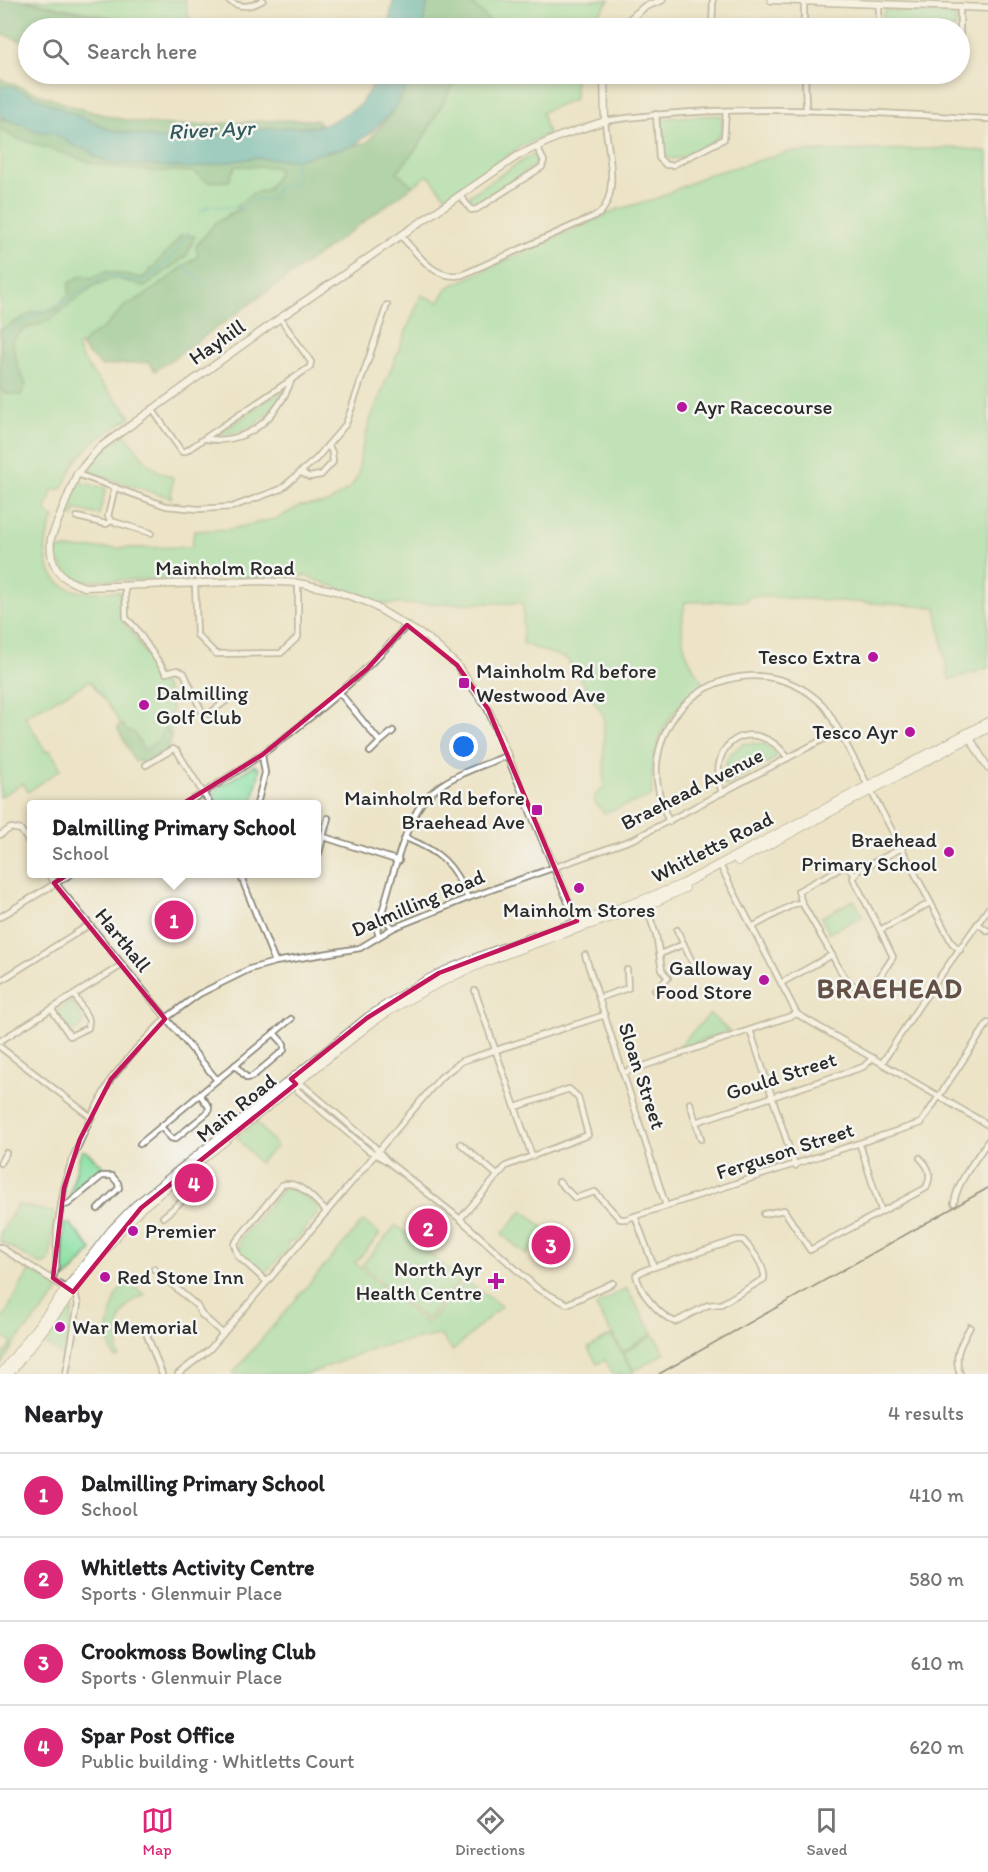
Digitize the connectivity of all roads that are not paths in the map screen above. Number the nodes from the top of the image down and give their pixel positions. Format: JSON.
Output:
{"nodes":[{"id":1,"x":228,"y":0,"type":"edge"},
{"id":2,"x":263,"y":0,"type":"edge"},
{"id":3,"x":662,"y":0,"type":"edge"},
{"id":4,"x":713,"y":0,"type":"edge"},
{"id":5,"x":771,"y":0,"type":"edge"},
{"id":6,"x":804,"y":0,"type":"edge"},
{"id":7,"x":879,"y":4,"type":"junction"},
{"id":8,"x":960,"y":8,"type":"junction"},
{"id":9,"x":988,"y":8,"type":"edge"},
{"id":10,"x":632,"y":18,"type":"edge"},
{"id":11,"x":712,"y":18,"type":"edge"},
{"id":12,"x":804,"y":18,"type":"edge"},
{"id":13,"x":879,"y":18,"type":"edge"},
{"id":14,"x":960,"y":18,"type":"edge"},
{"id":15,"x":604,"y":84,"type":"edge"},
{"id":16,"x":805,"y":84,"type":"edge"},
{"id":17,"x":806,"y":109,"type":"junction"},
{"id":18,"x":726,"y":111,"type":"junction"},
{"id":19,"x":656,"y":114,"type":"junction"},
{"id":20,"x":988,"y":119,"type":"edge"},
{"id":21,"x":604,"y":121,"type":"junction"},
{"id":22,"x":537,"y":147,"type":"junction"},
{"id":23,"x":460,"y":195,"type":"junction"},
{"id":24,"x":401,"y":236,"type":"junction"},
{"id":25,"x":387,"y":305,"type":"dead end"},
{"id":26,"x":280,"y":318,"type":"junction"},
{"id":27,"x":292,"y":379,"type":"junction"},
{"id":28,"x":151,"y":408,"type":"junction"},
{"id":29,"x":206,"y":439,"type":"junction"},
{"id":30,"x":328,"y":445,"type":"junction"},
{"id":31,"x":300,"y":472,"type":"junction"},
{"id":32,"x":77,"y":474,"type":"junction"},
{"id":33,"x":115,"y":487,"type":"junction"},
{"id":34,"x":77,"y":517,"type":"dead end"},
{"id":35,"x":111,"y":521,"type":"junction"},
{"id":36,"x":151,"y":533,"type":"dead end"},
{"id":37,"x":52,"y":560,"type":"joint"},
{"id":38,"x":298,"y":583,"type":"junction"},
{"id":39,"x":195,"y":584,"type":"junction"},
{"id":40,"x":125,"y":586,"type":"junction"},
{"id":41,"x":407,"y":625,"type":"junction"},
{"id":42,"x":339,"y":692,"type":"junction"},
{"id":43,"x":232,"y":696,"type":"dead end"},
{"id":44,"x":988,"y":722,"type":"edge"},
{"id":45,"x":988,"y":728,"type":"edge"},
{"id":46,"x":393,"y":731,"type":"dead end"},
{"id":47,"x":839,"y":731,"type":"junction"},
{"id":48,"x":968,"y":735,"type":"junction"},
{"id":49,"x":380,"y":742,"type":"junction"},
{"id":50,"x":370,"y":752,"type":"dead end"},
{"id":51,"x":262,"y":755,"type":"junction"},
{"id":52,"x":509,"y":755,"type":"junction"},
{"id":53,"x":788,"y":758,"type":"junction"},
{"id":54,"x":146,"y":765,"type":"dead end"},
{"id":55,"x":988,"y":768,"type":"edge"},
{"id":56,"x":870,"y":786,"type":"junction"},
{"id":57,"x":205,"y":793,"type":"junction"},
{"id":58,"x":722,"y":793,"type":"junction"},
{"id":59,"x":192,"y":800,"type":"edge"},
{"id":60,"x":208,"y":800,"type":"edge"},
{"id":61,"x":258,"y":800,"type":"edge"},
{"id":62,"x":328,"y":818,"type":"dead end"},
{"id":63,"x":669,"y":822,"type":"junction"},
{"id":64,"x":0,"y":835,"type":"edge"},
{"id":65,"x":324,"y":837,"type":"junction"},
{"id":66,"x":406,"y":837,"type":"junction"},
{"id":67,"x":27,"y":839,"type":"edge"},
{"id":68,"x":902,"y":848,"type":"junction"},
{"id":69,"x":321,"y":849,"type":"edge"},
{"id":70,"x":399,"y":861,"type":"junction"},
{"id":71,"x":555,"y":866,"type":"junction"},
{"id":72,"x":722,"y":869,"type":"junction"},
{"id":73,"x":854,"y":874,"type":"junction"},
{"id":74,"x":51,"y":878,"type":"edge"},
{"id":75,"x":62,"y":878,"type":"edge"},
{"id":76,"x":242,"y":878,"type":"edge"},
{"id":77,"x":54,"y":883,"type":"junction"},
{"id":78,"x":468,"y":898,"type":"junction"},
{"id":79,"x":802,"y":903,"type":"junction"},
{"id":80,"x":930,"y":903,"type":"junction"},
{"id":81,"x":646,"y":906,"type":"junction"},
{"id":82,"x":988,"y":909,"type":"edge"},
{"id":83,"x":381,"y":916,"type":"junction"},
{"id":84,"x":0,"y":917,"type":"edge"},
{"id":85,"x":978,"y":924,"type":"junction"},
{"id":86,"x":89,"y":925,"type":"junction"},
{"id":87,"x":578,"y":925,"type":"junction"},
{"id":88,"x":752,"y":927,"type":"junction"},
{"id":89,"x":393,"y":928,"type":"junction"},
{"id":90,"x":677,"y":930,"type":"dead end"},
{"id":91,"x":880,"y":930,"type":"junction"},
{"id":92,"x":988,"y":931,"type":"edge"},
{"id":93,"x":379,"y":936,"type":"junction"},
{"id":94,"x":684,"y":944,"type":"junction"},
{"id":95,"x":960,"y":950,"type":"junction"},
{"id":96,"x":660,"y":954,"type":"junction"},
{"id":97,"x":585,"y":955,"type":"dead end"},
{"id":98,"x":832,"y":956,"type":"junction"},
{"id":99,"x":275,"y":962,"type":"junction"},
{"id":100,"x":693,"y":964,"type":"dead end"},
{"id":101,"x":122,"y":965,"type":"junction"},
{"id":102,"x":627,"y":970,"type":"dead end"},
{"id":103,"x":442,"y":976,"type":"joint"},
{"id":104,"x":0,"y":981,"type":"edge"},
{"id":105,"x":781,"y":983,"type":"junction"},
{"id":106,"x":655,"y":990,"type":"dead end"},
{"id":107,"x":475,"y":991,"type":"dead end"},
{"id":108,"x":75,"y":996,"type":"junction"},
{"id":109,"x":599,"y":998,"type":"junction"},
{"id":110,"x":52,"y":1010,"type":"junction"},
{"id":111,"x":797,"y":1014,"type":"junction"},
{"id":112,"x":605,"y":1015,"type":"junction"},
{"id":113,"x":165,"y":1019,"type":"junction"},
{"id":114,"x":291,"y":1019,"type":"dead end"},
{"id":115,"x":988,"y":1023,"type":"edge"},
{"id":116,"x":750,"y":1030,"type":"junction"},
{"id":117,"x":274,"y":1033,"type":"junction"},
{"id":118,"x":0,"y":1041,"type":"edge"},
{"id":119,"x":0,"y":1047,"type":"edge"},
{"id":120,"x":496,"y":1051,"type":"junction"},
{"id":121,"x":873,"y":1058,"type":"junction"},
{"id":122,"x":882,"y":1063,"type":"junction"},
{"id":123,"x":235,"y":1065,"type":"junction"},
{"id":124,"x":624,"y":1073,"type":"junction"},
{"id":125,"x":217,"y":1080,"type":"junction"},
{"id":126,"x":294,"y":1082,"type":"junction"},
{"id":127,"x":200,"y":1095,"type":"junction"},
{"id":128,"x":940,"y":1096,"type":"junction"},
{"id":129,"x":772,"y":1097,"type":"junction"},
{"id":130,"x":690,"y":1103,"type":"dead end"},
{"id":131,"x":516,"y":1107,"type":"junction"},
{"id":132,"x":91,"y":1117,"type":"junction"},
{"id":133,"x":696,"y":1122,"type":"junction"},
{"id":134,"x":988,"y":1125,"type":"edge"},
{"id":135,"x":161,"y":1126,"type":"junction"},
{"id":136,"x":701,"y":1139,"type":"dead end"},
{"id":137,"x":988,"y":1141,"type":"edge"},
{"id":138,"x":140,"y":1144,"type":"dead end"},
{"id":139,"x":461,"y":1144,"type":"dead end"},
{"id":140,"x":860,"y":1145,"type":"junction"},
{"id":141,"x":376,"y":1152,"type":"junction"},
{"id":142,"x":6,"y":1153,"type":"dead end"},
{"id":143,"x":532,"y":1156,"type":"junction"},
{"id":144,"x":920,"y":1158,"type":"dead end"},
{"id":145,"x":0,"y":1162,"type":"edge"},
{"id":146,"x":795,"y":1166,"type":"junction"},
{"id":147,"x":497,"y":1175,"type":"junction"},
{"id":148,"x":176,"y":1180,"type":"junction"},
{"id":149,"x":559,"y":1182,"type":"dead end"},
{"id":150,"x":954,"y":1203,"type":"dead end"},
{"id":151,"x":61,"y":1206,"type":"junction"},
{"id":152,"x":666,"y":1206,"type":"junction"},
{"id":153,"x":98,"y":1209,"type":"dead end"},
{"id":154,"x":881,"y":1210,"type":"junction"},
{"id":155,"x":327,"y":1212,"type":"junction"},
{"id":156,"x":764,"y":1214,"type":"dead end"},
{"id":157,"x":635,"y":1216,"type":"junction"},
{"id":158,"x":163,"y":1217,"type":"dead end"},
{"id":159,"x":460,"y":1219,"type":"junction"},
{"id":160,"x":0,"y":1247,"type":"edge"},
{"id":161,"x":654,"y":1267,"type":"junction"},
{"id":162,"x":154,"y":1269,"type":"dead end"},
{"id":163,"x":52,"y":1278,"type":"junction"},
{"id":164,"x":267,"y":1282,"type":"junction"},
{"id":165,"x":613,"y":1283,"type":"dead end"},
{"id":166,"x":70,"y":1290,"type":"junction"},
{"id":167,"x":970,"y":1327,"type":"dead end"},
{"id":168,"x":145,"y":1330,"type":"dead end"},
{"id":169,"x":223,"y":1334,"type":"junction"},
{"id":170,"x":1,"y":1374,"type":"edge"},
{"id":171,"x":9,"y":1374,"type":"edge"},
{"id":172,"x":66,"y":1374,"type":"edge"},
{"id":173,"x":162,"y":1374,"type":"edge"},
{"id":174,"x":178,"y":1374,"type":"edge"},
{"id":175,"x":960,"y":1374,"type":"edge"}],
"edges":[{"from":1,"to":2,"type":"street"},
{"from":3,"to":10,"type":"street"},
{"from":4,"to":11,"type":"street"},
{"from":5,"to":6,"type":"street"},
{"from":6,"to":7,"type":"street"},
{"from":6,"to":12,"type":"street"},
{"from":7,"to":8,"type":"street"},
{"from":7,"to":13,"type":"street"},
{"from":8,"to":9,"type":"street"},
{"from":8,"to":14,"type":"street"},
{"from":15,"to":21,"type":"street"},
{"from":16,"to":17,"type":"street"},
{"from":17,"to":18,"type":"street"},
{"from":17,"to":20,"type":"street"},
{"from":18,"to":19,"type":"street"},
{"from":18,"to":19,"type":"street"},
{"from":19,"to":21,"type":"street"},
{"from":21,"to":22,"type":"street","name":"Hayhill"},
{"from":21,"to":24,"type":"street"},
{"from":22,"to":23,"type":"street","name":"Hayhill"},
{"from":22,"to":23,"type":"street"},
{"from":23,"to":24,"type":"street","name":"Hayhill"},
{"from":24,"to":26,"type":"street","name":"Hayhill"},
{"from":25,"to":30,"type":"street"},
{"from":26,"to":27,"type":"street"},
{"from":26,"to":28,"type":"street","name":"Hayhill"},
{"from":27,"to":29,"type":"street"},
{"from":27,"to":29,"type":"street"},
{"from":28,"to":29,"type":"street"},
{"from":28,"to":32,"type":"street","name":"Hayhill"},
{"from":30,"to":31,"type":"street"},
{"from":30,"to":31,"type":"street"},
{"from":31,"to":33,"type":"street"},
{"from":32,"to":33,"type":"street"},
{"from":32,"to":37,"type":"street","name":"Hayhill"},
{"from":33,"to":35,"type":"street"},
{"from":34,"to":35,"type":"street"},
{"from":35,"to":36,"type":"street"},
{"from":37,"to":40,"type":"street","name":"Mainholm Road"},
{"from":38,"to":39,"type":"street","name":"Mainholm Road"},
{"from":38,"to":39,"type":"street"},
{"from":38,"to":41,"type":"street","name":"Mainholm Road"},
{"from":39,"to":40,"type":"street","name":"Mainholm Road"},
{"from":40,"to":43,"type":"street"},
{"from":41,"to":42,"type":"street"},
{"from":41,"to":52,"type":"street","name":"Mainholm Road"},
{"from":42,"to":49,"type":"street"},
{"from":42,"to":51,"type":"street"},
{"from":44,"to":48,"type":"main road","name":"Whitletts Road"},
{"from":45,"to":48,"type":"main road","name":"Whitletts Road"},
{"from":46,"to":49,"type":"street"},
{"from":47,"to":53,"type":"street","name":"Braehead Avenue"},
{"from":47,"to":56,"type":"street"},
{"from":47,"to":63,"type":"street"},
{"from":48,"to":55,"type":"street"},
{"from":48,"to":56,"type":"main road","name":"Whitletts Road"},
{"from":49,"to":50,"type":"street"},
{"from":51,"to":57,"type":"street"},
{"from":51,"to":61,"type":"street"},
{"from":52,"to":66,"type":"street"},
{"from":52,"to":71,"type":"street","name":"Mainholm Road"},
{"from":53,"to":58,"type":"street","name":"Braehead Avenue"},
{"from":53,"to":58,"type":"street"},
{"from":54,"to":57,"type":"street"},
{"from":56,"to":68,"type":"street"},
{"from":56,"to":72,"type":"main road","name":"Whitletts Road"},
{"from":56,"to":87,"type":"main road","name":"Whitletts Road"},
{"from":57,"to":59,"type":"street"},
{"from":57,"to":60,"type":"street"},
{"from":58,"to":63,"type":"street","name":"Braehead Avenue"},
{"from":62,"to":65,"type":"street"},
{"from":63,"to":71,"type":"street","name":"Braehead Avenue"},
{"from":64,"to":67,"type":"street"},
{"from":65,"to":69,"type":"street"},
{"from":65,"to":70,"type":"street"},
{"from":66,"to":70,"type":"street"},
{"from":66,"to":78,"type":"street"},
{"from":68,"to":73,"type":"street"},
{"from":68,"to":80,"type":"street"},
{"from":70,"to":83,"type":"street"},
{"from":71,"to":78,"type":"street","name":"Dalmilling Road"},
{"from":71,"to":87,"type":"street","name":"Mainholm Road"},
{"from":72,"to":81,"type":"main road","name":"Whitletts Road"},
{"from":72,"to":88,"type":"street"},
{"from":73,"to":79,"type":"street"},
{"from":73,"to":91,"type":"street"},
{"from":74,"to":77,"type":"street","name":"Harthall"},
{"from":75,"to":77,"type":"street"},
{"from":76,"to":99,"type":"street"},
{"from":77,"to":84,"type":"street"},
{"from":77,"to":86,"type":"street","name":"Harthall"},
{"from":78,"to":89,"type":"street","name":"Dalmilling Road"},
{"from":79,"to":88,"type":"street"},
{"from":79,"to":98,"type":"street"},
{"from":80,"to":91,"type":"street"},
{"from":80,"to":95,"type":"street"},
{"from":81,"to":87,"type":"main road","name":"Whitletts Road"},
{"from":81,"to":96,"type":"street"},
{"from":82,"to":85,"type":"street"},
{"from":83,"to":89,"type":"street"},
{"from":83,"to":93,"type":"street"},
{"from":85,"to":92,"type":"street"},
{"from":85,"to":95,"type":"street"},
{"from":86,"to":101,"type":"street","name":"Harthall"},
{"from":86,"to":104,"type":"street"},
{"from":87,"to":103,"type":"main road","name":"Whitletts Road"},
{"from":88,"to":105,"type":"street"},
{"from":89,"to":93,"type":"street","name":"Dalmilling Road"},
{"from":90,"to":94,"type":"street"},
{"from":91,"to":98,"type":"street"},
{"from":93,"to":99,"type":"street","name":"Dalmilling Road"},
{"from":94,"to":96,"type":"street"},
{"from":94,"to":100,"type":"street"},
{"from":95,"to":122,"type":"street"},
{"from":96,"to":106,"type":"street"},
{"from":97,"to":109,"type":"street","name":"Sloan Street"},
{"from":98,"to":105,"type":"street"},
{"from":99,"to":113,"type":"street","name":"Dalmilling Road"},
{"from":101,"to":108,"type":"street"},
{"from":101,"to":113,"type":"street","name":"Harthall"},
{"from":102,"to":109,"type":"street"},
{"from":103,"to":126,"type":"main road","name":"Main Road"},
{"from":105,"to":111,"type":"street"},
{"from":107,"to":120,"type":"street"},
{"from":108,"to":110,"type":"street"},
{"from":108,"to":110,"type":"street"},
{"from":109,"to":112,"type":"street","name":"Sloan Street"},
{"from":110,"to":118,"type":"street"},
{"from":111,"to":116,"type":"street"},
{"from":111,"to":121,"type":"street"},
{"from":112,"to":120,"type":"street"},
{"from":112,"to":124,"type":"street","name":"Sloan Street"},
{"from":113,"to":125,"type":"street","name":"Harthall"},
{"from":113,"to":132,"type":"street","name":"Dalmilling Road"},
{"from":114,"to":117,"type":"street"},
{"from":115,"to":128,"type":"street","name":"Ferguson Street"},
{"from":116,"to":124,"type":"street"},
{"from":116,"to":129,"type":"street"},
{"from":117,"to":123,"type":"street"},
{"from":117,"to":123,"type":"street"},
{"from":119,"to":132,"type":"street"},
{"from":120,"to":131,"type":"street"},
{"from":120,"to":141,"type":"street"},
{"from":121,"to":122,"type":"street"},
{"from":121,"to":129,"type":"street","name":"Gould Street"},
{"from":122,"to":128,"type":"street"},
{"from":123,"to":125,"type":"street"},
{"from":124,"to":152,"type":"street","name":"Sloan Street"},
{"from":125,"to":127,"type":"street"},
{"from":126,"to":141,"type":"street"},
{"from":126,"to":148,"type":"main road","name":"Main Road"},
{"from":126,"to":166,"type":"main road","name":"Main Road"},
{"from":127,"to":135,"type":"street"},
{"from":127,"to":135,"type":"street"},
{"from":128,"to":134,"type":"street"},
{"from":128,"to":140,"type":"street","name":"Ferguson Street"},
{"from":129,"to":133,"type":"street","name":"Gould Street"},
{"from":129,"to":146,"type":"street"},
{"from":130,"to":133,"type":"street"},
{"from":131,"to":143,"type":"street"},
{"from":131,"to":143,"type":"street"},
{"from":132,"to":151,"type":"street","name":"Dalmilling Road"},
{"from":133,"to":136,"type":"street"},
{"from":135,"to":138,"type":"street"},
{"from":137,"to":150,"type":"street"},
{"from":139,"to":147,"type":"street"},
{"from":140,"to":146,"type":"street","name":"Ferguson Street"},
{"from":140,"to":154,"type":"street"},
{"from":141,"to":155,"type":"street"},
{"from":141,"to":159,"type":"street"},
{"from":142,"to":145,"type":"street"},
{"from":143,"to":147,"type":"street"},
{"from":144,"to":154,"type":"street"},
{"from":146,"to":152,"type":"street","name":"Ferguson Street"},
{"from":147,"to":159,"type":"street"},
{"from":148,"to":158,"type":"street"},
{"from":148,"to":166,"type":"main road","name":"Main Road"},
{"from":149,"to":157,"type":"street"},
{"from":151,"to":153,"type":"street"},
{"from":151,"to":163,"type":"street","name":"Dalmilling Road"},
{"from":152,"to":157,"type":"street","name":"Ferguson Street"},
{"from":154,"to":156,"type":"street"},
{"from":155,"to":164,"type":"street"},
{"from":155,"to":164,"type":"street"},
{"from":157,"to":161,"type":"street"},
{"from":159,"to":165,"type":"street"},
{"from":160,"to":163,"type":"street"},
{"from":161,"to":161,"type":"street"},
{"from":162,"to":169,"type":"street"},
{"from":163,"to":166,"type":"street"},
{"from":164,"to":169,"type":"street"},
{"from":166,"to":170,"type":"main road"},
{"from":166,"to":171,"type":"main road"},
{"from":166,"to":172,"type":"street"},
{"from":167,"to":175,"type":"street"},
{"from":168,"to":173,"type":"street"},
{"from":169,"to":174,"type":"street"}]}
